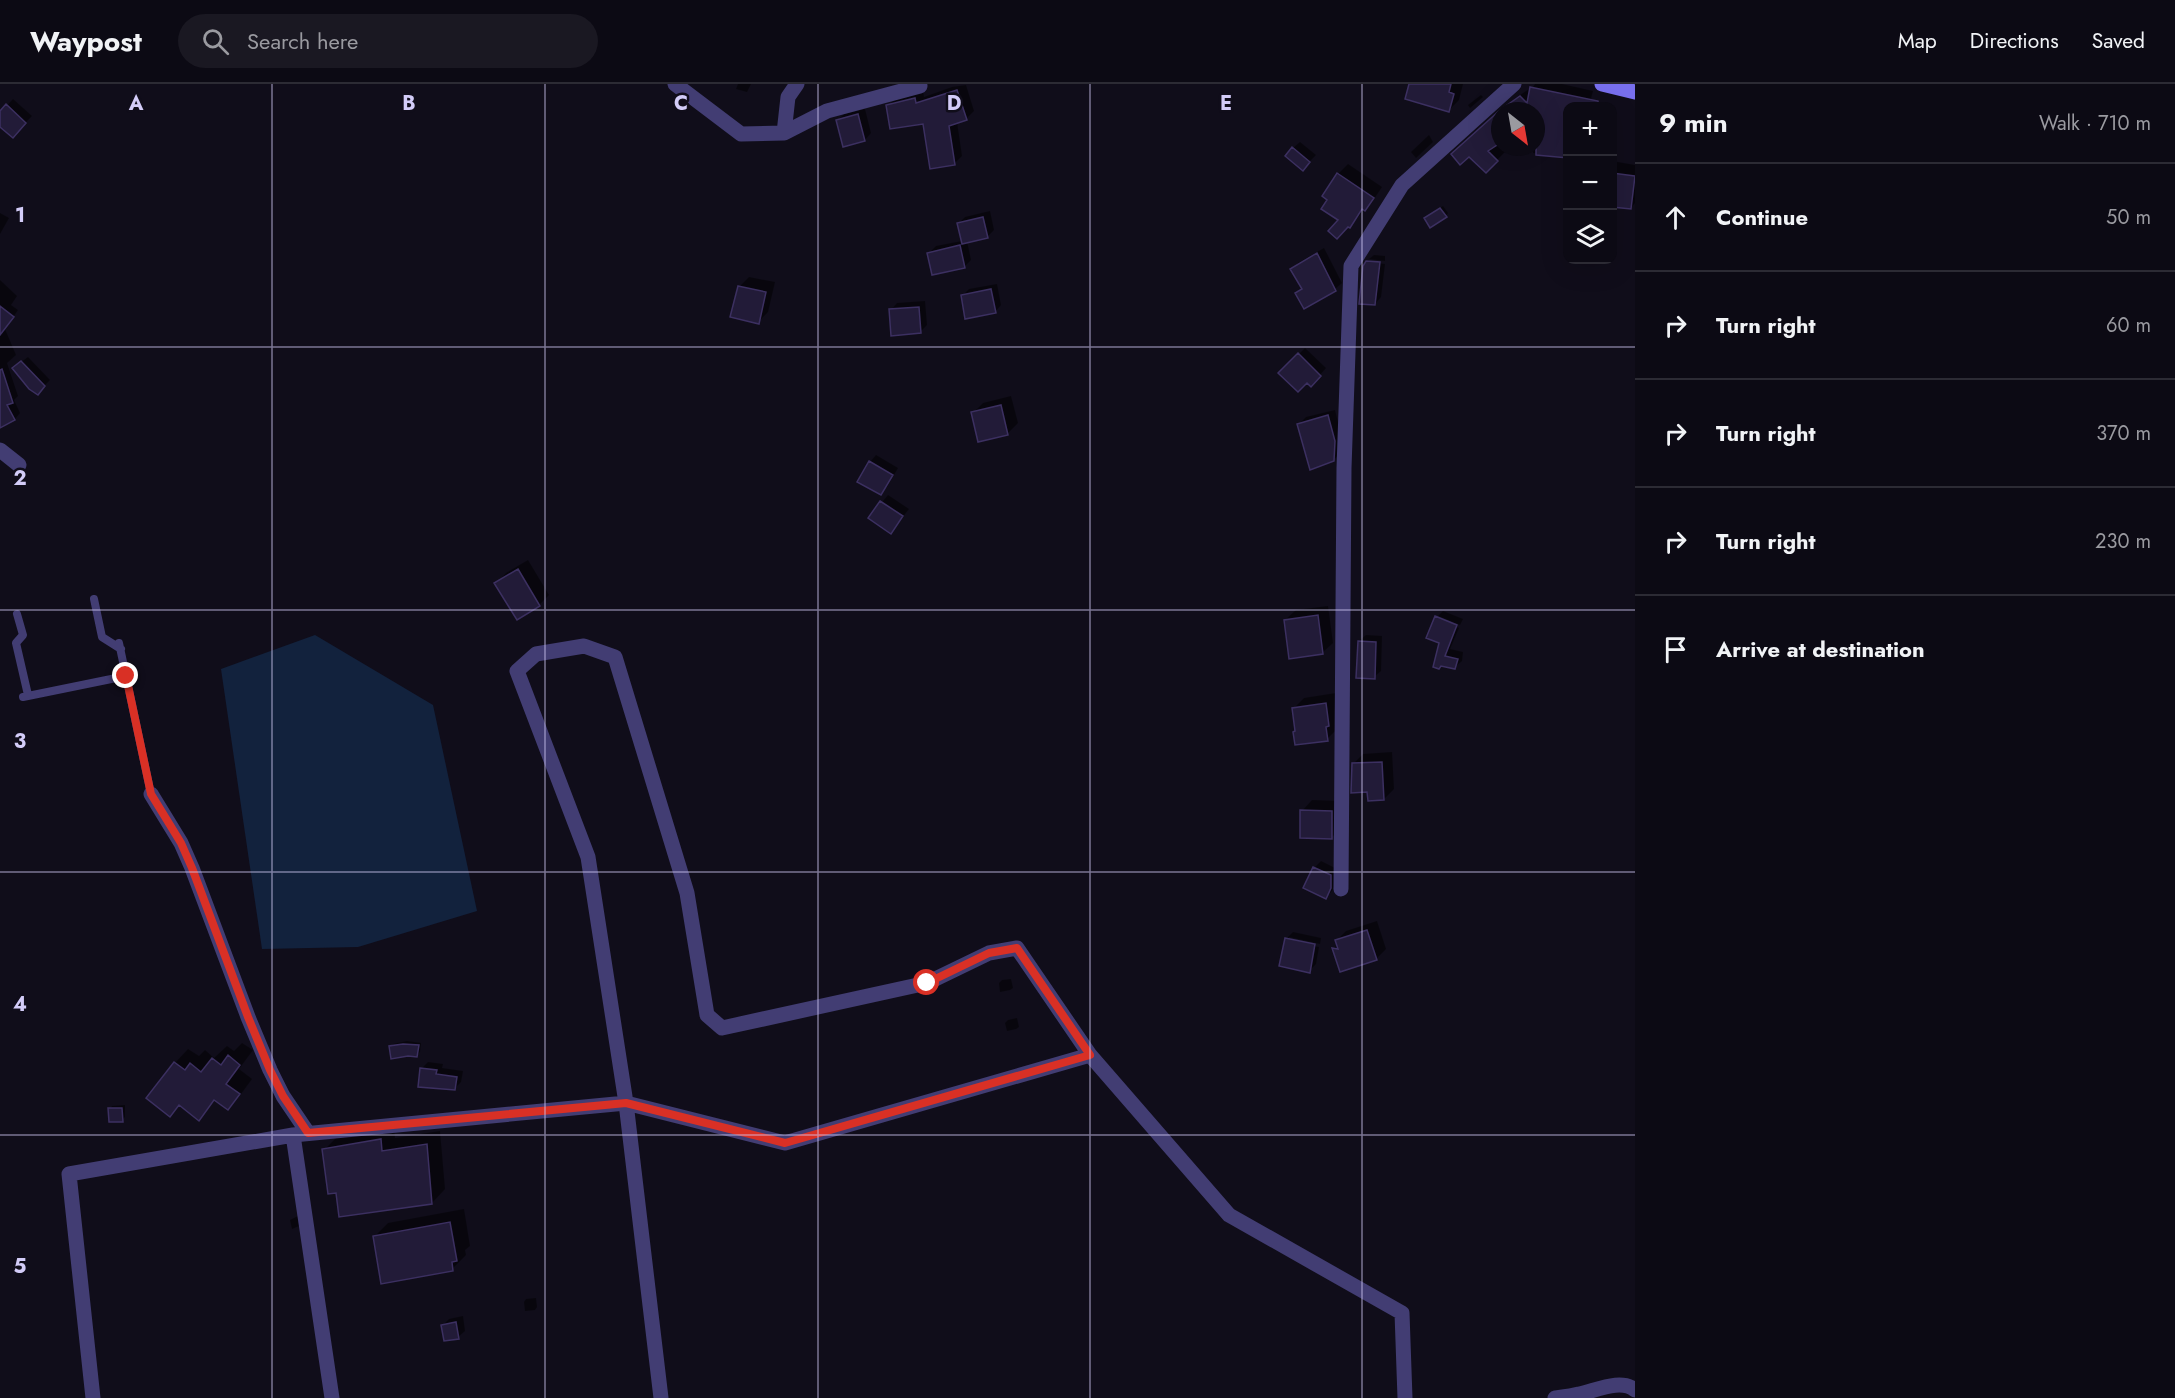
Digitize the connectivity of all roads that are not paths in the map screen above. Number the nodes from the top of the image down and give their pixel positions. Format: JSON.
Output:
{"nodes":[{"id":1,"x":675,"y":84,"type":"edge"},
{"id":2,"x":797,"y":84,"type":"edge"},
{"id":3,"x":1514,"y":84,"type":"edge"},
{"id":4,"x":1602,"y":84,"type":"edge"},
{"id":5,"x":920,"y":86,"type":"dead end"},
{"id":6,"x":1635,"y":92,"type":"edge"},
{"id":7,"x":784,"y":133,"type":"junction"},
{"id":8,"x":0,"y":450,"type":"edge"},
{"id":9,"x":19,"y":465,"type":"dead end"},
{"id":10,"x":94,"y":598,"type":"dead end"},
{"id":11,"x":17,"y":614,"type":"dead end"},
{"id":12,"x":126,"y":676,"type":"junction"},
{"id":13,"x":151,"y":794,"type":"joint"},
{"id":14,"x":1341,"y":889,"type":"dead end"},
{"id":15,"x":1090,"y":1055,"type":"junction"},
{"id":16,"x":626,"y":1103,"type":"junction"},
{"id":17,"x":300,"y":1134,"type":"junction"},
{"id":18,"x":1635,"y":1390,"type":"edge"},
{"id":19,"x":1582,"y":1396,"type":"edge"},
{"id":20,"x":93,"y":1398,"type":"edge"},
{"id":21,"x":332,"y":1398,"type":"edge"},
{"id":22,"x":661,"y":1398,"type":"edge"},
{"id":23,"x":1405,"y":1398,"type":"edge"},
{"id":24,"x":1556,"y":1398,"type":"edge"}],
"edges":[{"from":1,"to":7,"type":"street"},
{"from":2,"to":7,"type":"street"},
{"from":3,"to":14,"type":"street"},
{"from":4,"to":6,"type":"main road"},
{"from":5,"to":7,"type":"street"},
{"from":8,"to":9,"type":"street"},
{"from":10,"to":12,"type":"lane"},
{"from":11,"to":12,"type":"lane"},
{"from":12,"to":13,"type":"lane"},
{"from":13,"to":17,"type":"street"},
{"from":15,"to":16,"type":"street"},
{"from":15,"to":16,"type":"street"},
{"from":15,"to":23,"type":"street"},
{"from":16,"to":17,"type":"street"},
{"from":16,"to":22,"type":"street"},
{"from":17,"to":20,"type":"street"},
{"from":17,"to":21,"type":"street"},
{"from":18,"to":19,"type":"street"},
{"from":19,"to":24,"type":"street"}]}
